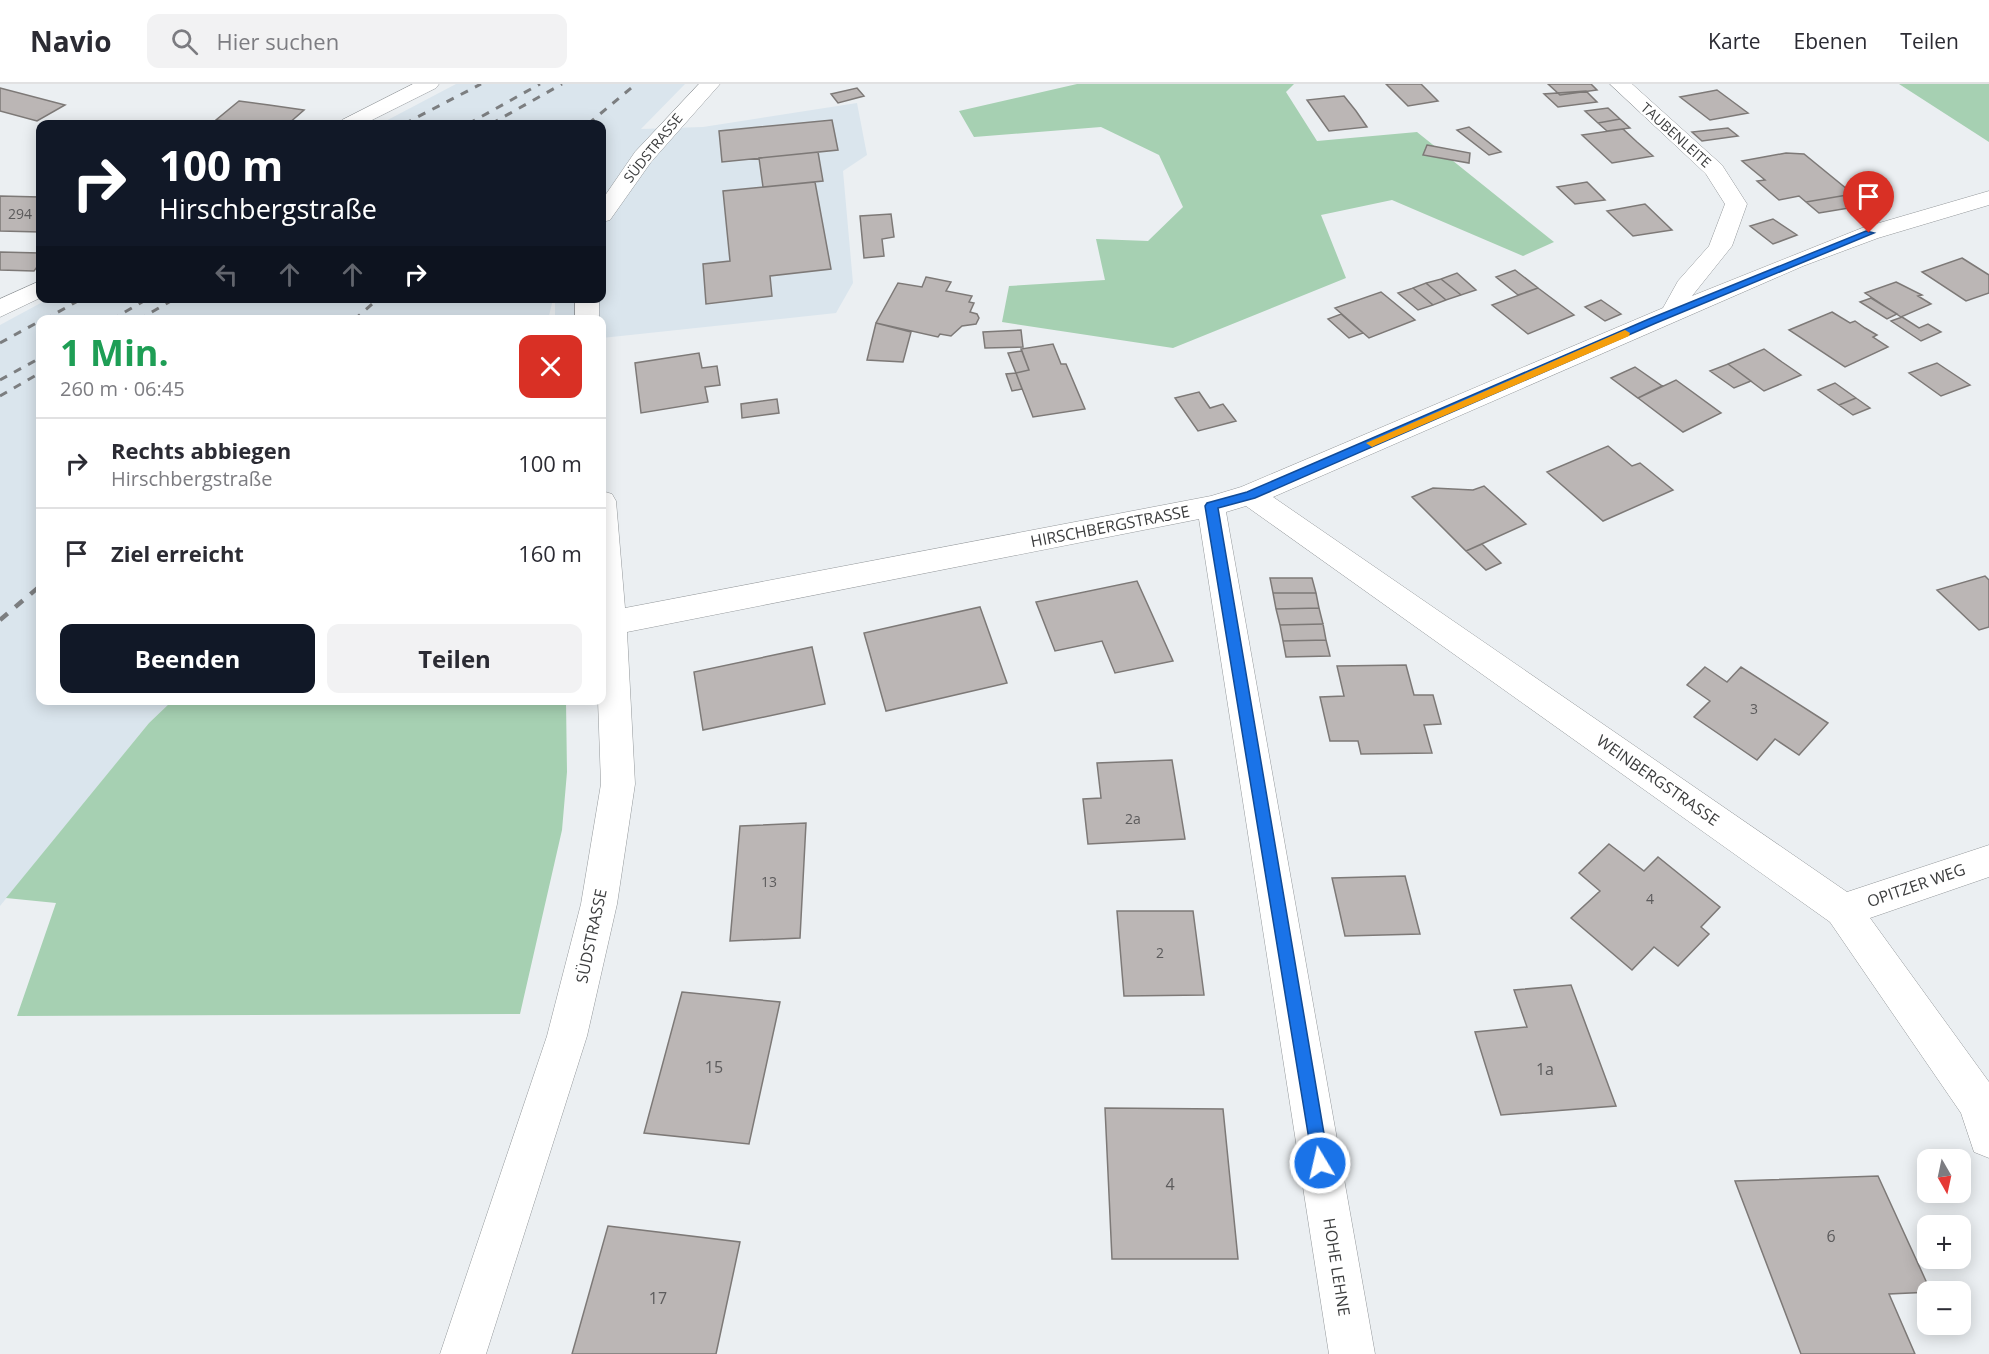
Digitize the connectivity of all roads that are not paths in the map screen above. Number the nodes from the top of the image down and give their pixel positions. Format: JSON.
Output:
{"nodes":[{"id":1,"x":429,"y":84,"type":"edge"},
{"id":2,"x":710,"y":84,"type":"edge"},
{"id":3,"x":1620,"y":84,"type":"edge"},
{"id":4,"x":357,"y":120,"type":"edge"},
{"id":5,"x":1989,"y":198,"type":"edge"},
{"id":6,"x":606,"y":209,"type":"edge"},
{"id":7,"x":36,"y":289,"type":"edge"},
{"id":8,"x":5,"y":300,"type":"edge"},
{"id":9,"x":1675,"y":311,"type":"junction"},
{"id":10,"x":1250,"y":495,"type":"junction"},
{"id":11,"x":1211,"y":506,"type":"junction"},
{"id":12,"x":606,"y":555,"type":"edge"},
{"id":13,"x":611,"y":622,"type":"junction"},
{"id":14,"x":1989,"y":861,"type":"edge"},
{"id":15,"x":1843,"y":910,"type":"junction"},
{"id":16,"x":1989,"y":1137,"type":"edge"},
{"id":17,"x":463,"y":1354,"type":"edge"},
{"id":18,"x":1352,"y":1354,"type":"edge"}],
"edges":[{"from":1,"to":4,"type":"street"},
{"from":2,"to":6,"type":"street","name":"SÜDSTRASSE"},
{"from":3,"to":9,"type":"street","name":"TAUBENLEITE"},
{"from":5,"to":9,"type":"street","name":"HIRSCHBERGSTRASSE"},
{"from":7,"to":8,"type":"street"},
{"from":9,"to":10,"type":"street","name":"HIRSCHBERGSTRASSE"},
{"from":10,"to":11,"type":"street","name":"HIRSCHBERGSTRASSE"},
{"from":10,"to":15,"type":"street","name":"WEINBERGSTRASSE"},
{"from":11,"to":13,"type":"street","name":"HIRSCHBERGSTRASSE"},
{"from":11,"to":18,"type":"street","name":"HOHE LEHNE"},
{"from":12,"to":13,"type":"street","name":"SÜDSTRASSE"},
{"from":13,"to":17,"type":"street","name":"SÜDSTRASSE"},
{"from":14,"to":15,"type":"street","name":"OPITZER WEG"},
{"from":15,"to":16,"type":"street","name":"WEINBERGSTRASSE"}]}
